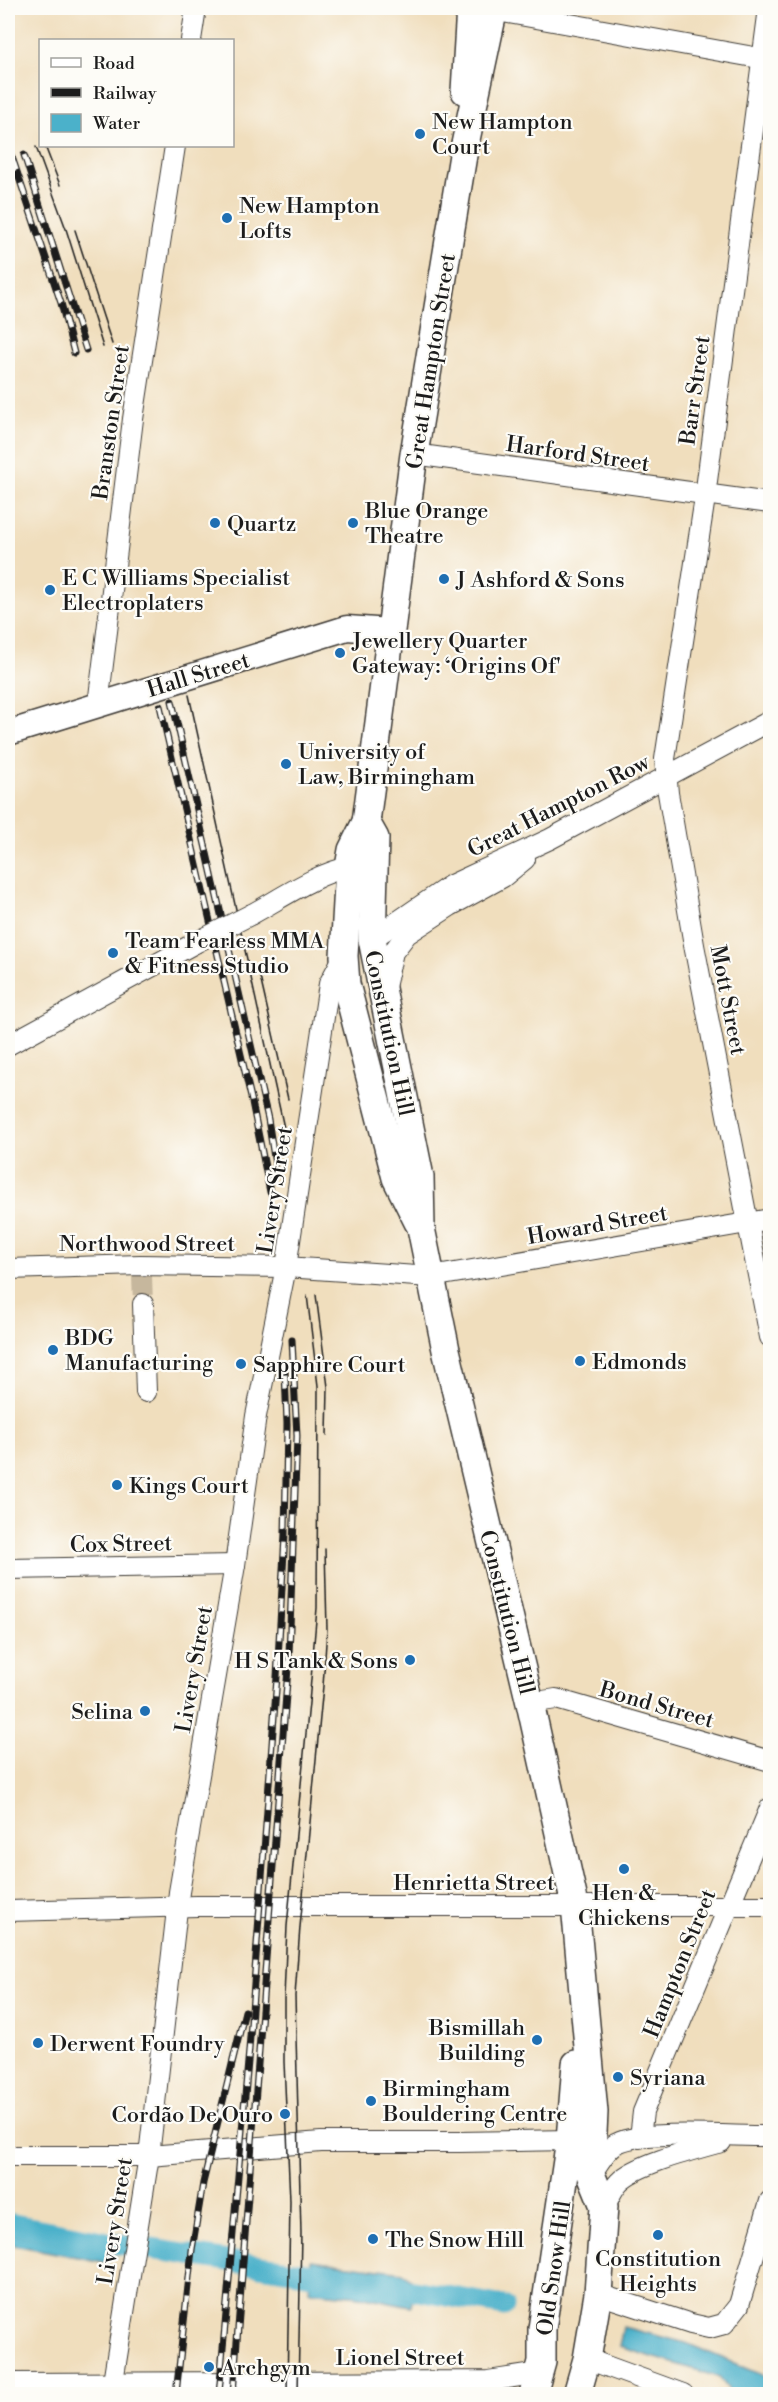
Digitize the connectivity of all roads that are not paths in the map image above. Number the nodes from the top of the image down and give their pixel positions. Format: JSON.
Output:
{"nodes":[{"id":1,"x":196,"y":8,"type":"edge"},
{"id":2,"x":484,"y":8,"type":"edge"},
{"id":3,"x":769,"y":8,"type":"edge"},
{"id":4,"x":191,"y":39,"type":"edge"},
{"id":5,"x":766,"y":60,"type":"edge"},
{"id":6,"x":175,"y":147,"type":"edge"},
{"id":7,"x":414,"y":454,"type":"junction"},
{"id":8,"x":704,"y":495,"type":"junction"},
{"id":9,"x":771,"y":503,"type":"edge"},
{"id":10,"x":390,"y":631,"type":"junction"},
{"id":11,"x":98,"y":705,"type":"junction"},
{"id":12,"x":771,"y":720,"type":"edge"},
{"id":13,"x":8,"y":733,"type":"edge"},
{"id":14,"x":666,"y":778,"type":"junction"},
{"id":15,"x":366,"y":822,"type":"junction"},
{"id":16,"x":550,"y":838,"type":"junction"},
{"id":17,"x":349,"y":867,"type":"junction"},
{"id":18,"x":372,"y":939,"type":"junction"},
{"id":19,"x":344,"y":956,"type":"junction"},
{"id":20,"x":383,"y":995,"type":"junction"},
{"id":21,"x":8,"y":1044,"type":"edge"},
{"id":22,"x":380,"y":1112,"type":"junction"},
{"id":23,"x":771,"y":1219,"type":"edge"},
{"id":24,"x":748,"y":1223,"type":"junction"},
{"id":25,"x":421,"y":1228,"type":"junction"},
{"id":26,"x":286,"y":1267,"type":"junction"},
{"id":27,"x":8,"y":1269,"type":"edge"},
{"id":28,"x":431,"y":1277,"type":"junction"},
{"id":29,"x":143,"y":1304,"type":"tunnel mouth"},
{"id":30,"x":771,"y":1337,"type":"edge"},
{"id":31,"x":146,"y":1392,"type":"dead end"},
{"id":32,"x":235,"y":1565,"type":"junction"},
{"id":33,"x":8,"y":1569,"type":"edge"},
{"id":34,"x":531,"y":1703,"type":"junction"},
{"id":35,"x":771,"y":1761,"type":"edge"},
{"id":36,"x":771,"y":1808,"type":"edge"},
{"id":37,"x":574,"y":1905,"type":"junction"},
{"id":38,"x":729,"y":1905,"type":"junction"},
{"id":39,"x":771,"y":1906,"type":"edge"},
{"id":40,"x":177,"y":1907,"type":"junction"},
{"id":41,"x":8,"y":1911,"type":"edge"},
{"id":42,"x":584,"y":1998,"type":"junction"},
{"id":43,"x":771,"y":2136,"type":"edge"},
{"id":44,"x":738,"y":2137,"type":"junction"},
{"id":45,"x":639,"y":2138,"type":"junction"},
{"id":46,"x":570,"y":2140,"type":"junction"},
{"id":47,"x":8,"y":2156,"type":"edge"},
{"id":48,"x":149,"y":2156,"type":"junction"},
{"id":49,"x":591,"y":2174,"type":"junction"},
{"id":50,"x":771,"y":2201,"type":"edge"},
{"id":51,"x":604,"y":2206,"type":"junction"},
{"id":52,"x":598,"y":2294,"type":"junction"},
{"id":53,"x":547,"y":2299,"type":"junction"},
{"id":54,"x":592,"y":2325,"type":"joint"},
{"id":55,"x":586,"y":2359,"type":"junction"},
{"id":56,"x":8,"y":2383,"type":"edge"},
{"id":57,"x":536,"y":2384,"type":"edge"},
{"id":58,"x":112,"y":2388,"type":"edge"},
{"id":59,"x":578,"y":2394,"type":"edge"},
{"id":60,"x":683,"y":2394,"type":"edge"}],
"edges":[{"from":1,"to":4,"type":"street"},
{"from":2,"to":5,"type":"street"},
{"from":2,"to":7,"type":"main road","name":"Great Hampton Street"},
{"from":3,"to":5,"type":"street","name":"Barr Street"},
{"from":5,"to":8,"type":"street","name":"Barr Street"},
{"from":6,"to":11,"type":"street","name":"Branston Street"},
{"from":7,"to":8,"type":"street","name":"Harford Street"},
{"from":7,"to":10,"type":"main road","name":"Great Hampton Street"},
{"from":8,"to":9,"type":"street","name":"Harford Street"},
{"from":8,"to":14,"type":"street","name":"Barr Street"},
{"from":10,"to":11,"type":"street","name":"Hall Street"},
{"from":10,"to":15,"type":"main road","name":"Great Hampton Street"},
{"from":11,"to":13,"type":"street","name":"Hall Street"},
{"from":12,"to":14,"type":"street","name":"Great Hampton Row"},
{"from":14,"to":16,"type":"street","name":"Great Hampton Row"},
{"from":14,"to":24,"type":"street","name":"Mott Street"},
{"from":15,"to":17,"type":"main road","name":"Great Hampton Street"},
{"from":15,"to":18,"type":"main road","name":"Great Hampton Street"},
{"from":16,"to":18,"type":"street","name":"Great Hampton Row"},
{"from":16,"to":20,"type":"street"},
{"from":17,"to":19,"type":"main road","name":"Great Hampton Street"},
{"from":17,"to":21,"type":"street","bridge":true},
{"from":18,"to":20,"type":"main road","name":"Constitution Hill"},
{"from":18,"to":22,"type":"main road","name":"Constitution Hill"},
{"from":19,"to":22,"type":"main road","name":"Constitution Hill"},
{"from":19,"to":26,"type":"street","name":"Livery Street"},
{"from":20,"to":25,"type":"main road","name":"Constitution Hill"},
{"from":22,"to":25,"type":"main road","name":"Constitution Hill"},
{"from":23,"to":24,"type":"street","name":"Howard Street"},
{"from":24,"to":28,"type":"street","name":"Howard Street"},
{"from":24,"to":30,"type":"street","name":"Mott Street"},
{"from":25,"to":28,"type":"main road","name":"Constitution Hill"},
{"from":26,"to":27,"type":"street","name":"Northwood Street"},
{"from":26,"to":28,"type":"street","name":"Northwood Street"},
{"from":26,"to":32,"type":"street","name":"Livery Street"},
{"from":28,"to":34,"type":"main road","name":"Constitution Hill"},
{"from":29,"to":31,"type":"street"},
{"from":32,"to":33,"type":"street","name":"Cox Street"},
{"from":32,"to":40,"type":"street","name":"Livery Street"},
{"from":34,"to":35,"type":"street","name":"Bond Street"},
{"from":34,"to":37,"type":"main road","name":"Constitution Hill"},
{"from":36,"to":38,"type":"street","name":"Hampton Street"},
{"from":37,"to":38,"type":"street","name":"Henrietta Street"},
{"from":37,"to":40,"type":"street","name":"Henrietta Street"},
{"from":37,"to":42,"type":"main road","name":"Constitution Hill"},
{"from":38,"to":39,"type":"street","name":"Henrietta Street"},
{"from":38,"to":45,"type":"street","name":"Hampton Street"},
{"from":40,"to":41,"type":"street","name":"Henrietta Street"},
{"from":40,"to":48,"type":"street","name":"Livery Street"},
{"from":42,"to":46,"type":"main road","name":"Constitution Hill"},
{"from":42,"to":49,"type":"main road","name":"Constitution Hill"},
{"from":43,"to":44,"type":"street"},
{"from":44,"to":45,"type":"street"},
{"from":44,"to":51,"type":"street"},
{"from":45,"to":49,"type":"street"},
{"from":46,"to":48,"type":"street"},
{"from":46,"to":53,"type":"main road","name":"Old Snow Hill"},
{"from":47,"to":48,"type":"street"},
{"from":48,"to":58,"type":"street","name":"Livery Street"},
{"from":49,"to":51,"type":"main road","name":"Constitution Hill"},
{"from":49,"to":53,"type":"main road","name":"Constitution Hill"},
{"from":50,"to":52,"type":"street"},
{"from":51,"to":52,"type":"main road","name":"Constitution Hill"},
{"from":52,"to":54,"type":"main road","name":"Constitution Hill"},
{"from":53,"to":57,"type":"main road","name":"Old Snow Hill"},
{"from":54,"to":55,"type":"main road","name":"Old Snow Hill"},
{"from":55,"to":59,"type":"main road","name":"Old Snow Hill"},
{"from":55,"to":60,"type":"street"},
{"from":56,"to":58,"type":"street","name":"Lionel Street"},
{"from":57,"to":58,"type":"street","name":"Lionel Street"}]}
